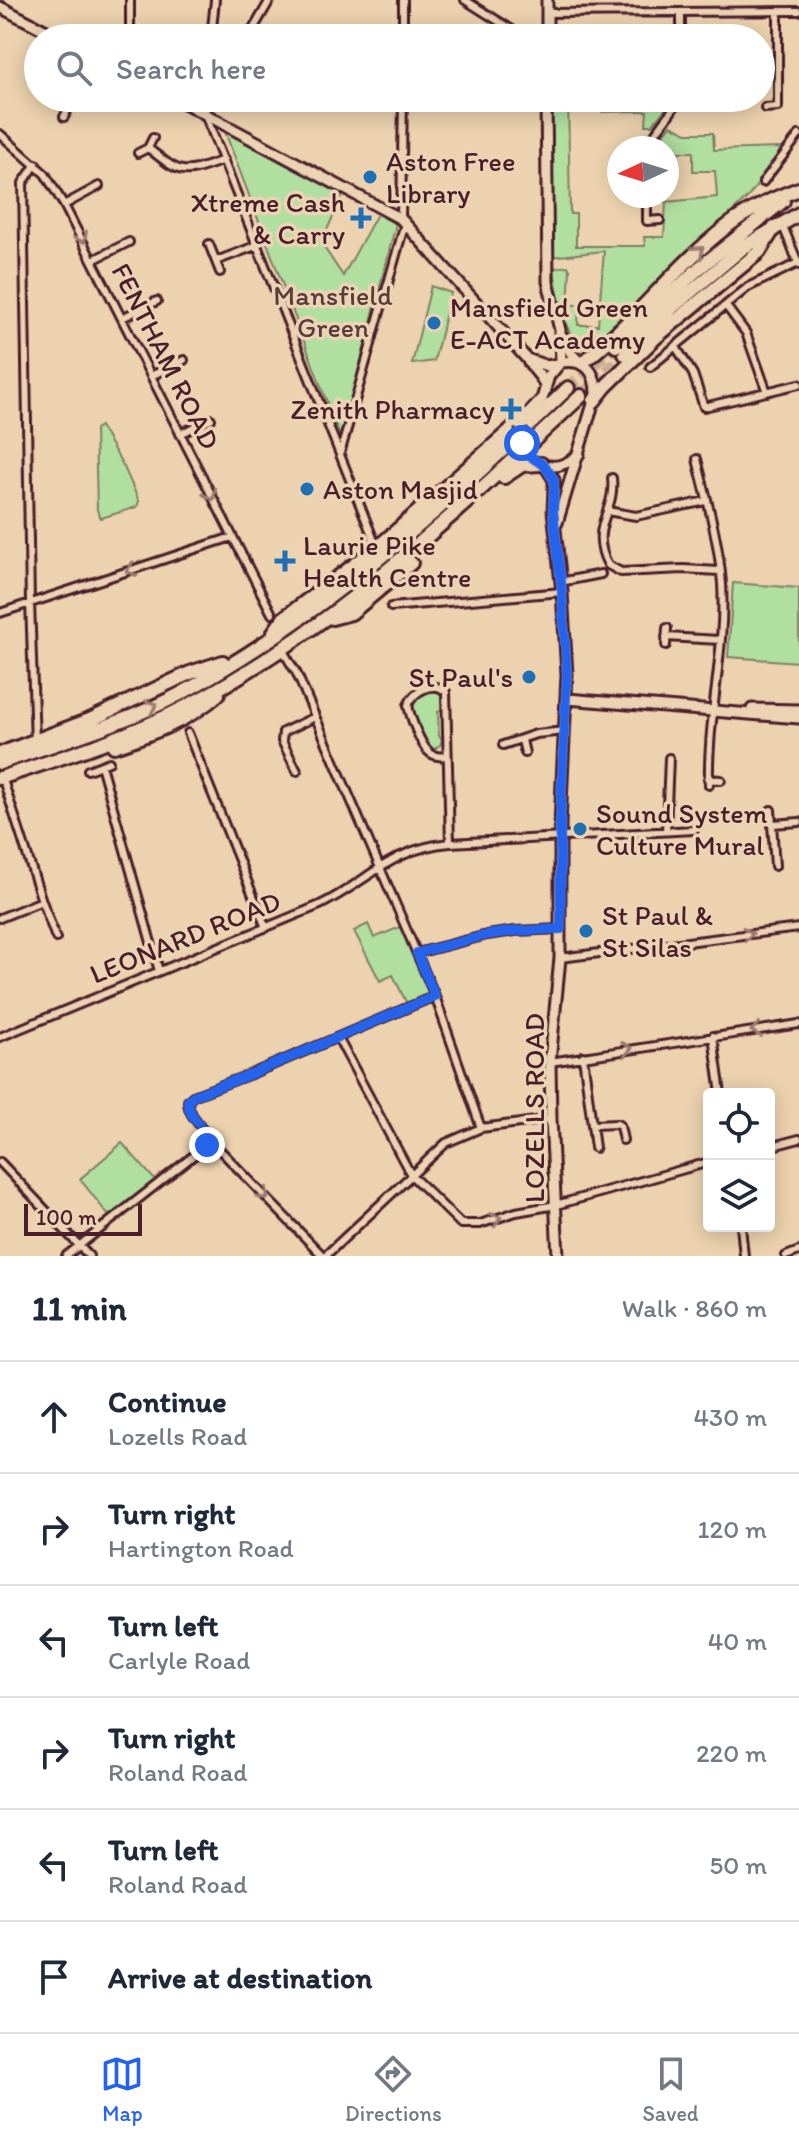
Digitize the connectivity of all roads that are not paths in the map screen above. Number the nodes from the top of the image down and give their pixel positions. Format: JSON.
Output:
{"nodes":[{"id":1,"x":130,"y":0,"type":"edge"},
{"id":2,"x":215,"y":0,"type":"edge"},
{"id":3,"x":270,"y":0,"type":"edge"},
{"id":4,"x":403,"y":0,"type":"edge"},
{"id":5,"x":465,"y":0,"type":"edge"},
{"id":6,"x":547,"y":0,"type":"edge"},
{"id":7,"x":643,"y":0,"type":"edge"},
{"id":8,"x":738,"y":0,"type":"edge"},
{"id":9,"x":0,"y":7,"type":"edge"},
{"id":10,"x":738,"y":11,"type":"junction"},
{"id":11,"x":778,"y":11,"type":"junction"},
{"id":12,"x":799,"y":11,"type":"edge"},
{"id":13,"x":643,"y":12,"type":"junction"},
{"id":14,"x":681,"y":12,"type":"junction"},
{"id":15,"x":547,"y":13,"type":"junction"},
{"id":16,"x":29,"y":24,"type":"edge"},
{"id":17,"x":130,"y":24,"type":"edge"},
{"id":18,"x":212,"y":24,"type":"edge"},
{"id":19,"x":257,"y":24,"type":"edge"},
{"id":20,"x":403,"y":24,"type":"edge"},
{"id":21,"x":503,"y":24,"type":"edge"},
{"id":22,"x":547,"y":24,"type":"edge"},
{"id":23,"x":681,"y":24,"type":"edge"},
{"id":24,"x":775,"y":107,"type":"edge"},
{"id":25,"x":67,"y":112,"type":"edge"},
{"id":26,"x":201,"y":112,"type":"edge"},
{"id":27,"x":403,"y":112,"type":"edge"},
{"id":28,"x":546,"y":112,"type":"edge"},
{"id":29,"x":671,"y":112,"type":"edge"},
{"id":30,"x":205,"y":114,"type":"junction"},
{"id":31,"x":64,"y":117,"type":"dead end"},
{"id":32,"x":0,"y":134,"type":"edge"},
{"id":33,"x":799,"y":135,"type":"edge"},
{"id":34,"x":653,"y":136,"type":"edge"},
{"id":35,"x":153,"y":138,"type":"dead end"},
{"id":36,"x":148,"y":148,"type":"junction"},
{"id":37,"x":138,"y":153,"type":"dead end"},
{"id":38,"x":224,"y":160,"type":"junction"},
{"id":39,"x":36,"y":164,"type":"junction"},
{"id":40,"x":763,"y":182,"type":"dead end"},
{"id":41,"x":99,"y":186,"type":"dead end"},
{"id":42,"x":799,"y":190,"type":"edge"},
{"id":43,"x":64,"y":205,"type":"junction"},
{"id":44,"x":647,"y":208,"type":"edge"},
{"id":45,"x":799,"y":214,"type":"edge"},
{"id":46,"x":660,"y":220,"type":"dead end"},
{"id":47,"x":403,"y":221,"type":"junction"},
{"id":48,"x":778,"y":226,"type":"junction"},
{"id":49,"x":129,"y":242,"type":"dead end"},
{"id":50,"x":209,"y":244,"type":"dead end"},
{"id":51,"x":258,"y":245,"type":"junction"},
{"id":52,"x":93,"y":260,"type":"junction"},
{"id":53,"x":216,"y":261,"type":"junction"},
{"id":54,"x":799,"y":264,"type":"edge"},
{"id":55,"x":220,"y":272,"type":"dead end"},
{"id":56,"x":157,"y":301,"type":"dead end"},
{"id":57,"x":726,"y":306,"type":"junction"},
{"id":58,"x":122,"y":318,"type":"junction"},
{"id":59,"x":560,"y":330,"type":"junction"},
{"id":60,"x":676,"y":347,"type":"junction"},
{"id":61,"x":527,"y":359,"type":"junction"},
{"id":62,"x":184,"y":360,"type":"dead end"},
{"id":63,"x":561,"y":362,"type":"junction"},
{"id":64,"x":580,"y":363,"type":"junction"},
{"id":65,"x":650,"y":367,"type":"dead end"},
{"id":66,"x":151,"y":376,"type":"junction"},
{"id":67,"x":799,"y":384,"type":"edge"},
{"id":68,"x":568,"y":388,"type":"tunnel mouth"},
{"id":69,"x":546,"y":390,"type":"junction"},
{"id":70,"x":767,"y":392,"type":"junction"},
{"id":71,"x":581,"y":396,"type":"tunnel mouth"},
{"id":72,"x":594,"y":401,"type":"junction"},
{"id":73,"x":211,"y":419,"type":"dead end"},
{"id":74,"x":522,"y":424,"type":"junction"},
{"id":75,"x":180,"y":434,"type":"junction"},
{"id":76,"x":579,"y":454,"type":"junction"},
{"id":77,"x":339,"y":455,"type":"junction"},
{"id":78,"x":697,"y":459,"type":"dead end"},
{"id":79,"x":543,"y":465,"type":"junction"},
{"id":80,"x":612,"y":478,"type":"dead end"},
{"id":81,"x":706,"y":501,"type":"junction"},
{"id":82,"x":607,"y":511,"type":"junction"},
{"id":83,"x":555,"y":529,"type":"junction"},
{"id":84,"x":232,"y":537,"type":"junction"},
{"id":85,"x":377,"y":548,"type":"junction"},
{"id":86,"x":719,"y":571,"type":"junction"},
{"id":87,"x":601,"y":574,"type":"dead end"},
{"id":88,"x":561,"y":587,"type":"junction"},
{"id":89,"x":404,"y":594,"type":"dead end"},
{"id":90,"x":30,"y":602,"type":"junction"},
{"id":91,"x":405,"y":605,"type":"junction"},
{"id":92,"x":391,"y":607,"type":"dead end"},
{"id":93,"x":0,"y":613,"type":"edge"},
{"id":94,"x":272,"y":614,"type":"dead end"},
{"id":95,"x":325,"y":620,"type":"junction"},
{"id":96,"x":667,"y":628,"type":"dead end"},
{"id":97,"x":666,"y":637,"type":"junction"},
{"id":98,"x":720,"y":640,"type":"junction"},
{"id":99,"x":267,"y":641,"type":"junction"},
{"id":100,"x":666,"y":645,"type":"dead end"},
{"id":101,"x":282,"y":649,"type":"junction"},
{"id":102,"x":247,"y":654,"type":"junction"},
{"id":103,"x":567,"y":699,"type":"junction"},
{"id":104,"x":713,"y":710,"type":"junction"},
{"id":105,"x":799,"y":710,"type":"edge"},
{"id":106,"x":315,"y":717,"type":"junction"},
{"id":107,"x":799,"y":718,"type":"edge"},
{"id":108,"x":565,"y":731,"type":"junction"},
{"id":109,"x":188,"y":733,"type":"dead end"},
{"id":110,"x":522,"y":740,"type":"junction"},
{"id":111,"x":35,"y":742,"type":"junction"},
{"id":112,"x":503,"y":745,"type":"dead end"},
{"id":113,"x":525,"y":753,"type":"dead end"},
{"id":114,"x":0,"y":754,"type":"edge"},
{"id":115,"x":447,"y":756,"type":"junction"},
{"id":116,"x":669,"y":758,"type":"dead end"},
{"id":117,"x":0,"y":763,"type":"edge"},
{"id":118,"x":88,"y":770,"type":"dead end"},
{"id":119,"x":297,"y":771,"type":"dead end"},
{"id":120,"x":721,"y":780,"type":"dead end"},
{"id":121,"x":1,"y":782,"type":"edge"},
{"id":122,"x":771,"y":810,"type":"dead end"},
{"id":123,"x":799,"y":822,"type":"edge"},
{"id":124,"x":773,"y":824,"type":"junction"},
{"id":125,"x":694,"y":830,"type":"dead end"},
{"id":126,"x":666,"y":831,"type":"junction"},
{"id":127,"x":560,"y":839,"type":"junction"},
{"id":128,"x":450,"y":843,"type":"junction"},
{"id":129,"x":381,"y":866,"type":"junction"},
{"id":130,"x":775,"y":866,"type":"dead end"},
{"id":131,"x":42,"y":901,"type":"junction"},
{"id":132,"x":0,"y":918,"type":"edge"},
{"id":133,"x":266,"y":928,"type":"junction"},
{"id":134,"x":799,"y":928,"type":"edge"},
{"id":135,"x":561,"y":929,"type":"junction"},
{"id":136,"x":56,"y":938,"type":"dead end"},
{"id":137,"x":417,"y":953,"type":"junction"},
{"id":138,"x":560,"y":958,"type":"junction"},
{"id":139,"x":159,"y":971,"type":"junction"},
{"id":140,"x":435,"y":996,"type":"junction"},
{"id":141,"x":799,"y":1024,"type":"edge"},
{"id":142,"x":713,"y":1036,"type":"junction"},
{"id":143,"x":0,"y":1037,"type":"edge"},
{"id":144,"x":338,"y":1038,"type":"junction"},
{"id":145,"x":583,"y":1056,"type":"junction"},
{"id":146,"x":550,"y":1062,"type":"junction"},
{"id":147,"x":720,"y":1088,"type":"edge"},
{"id":148,"x":551,"y":1119,"type":"junction"},
{"id":149,"x":593,"y":1125,"type":"junction"},
{"id":150,"x":481,"y":1128,"type":"junction"},
{"id":151,"x":799,"y":1139,"type":"edge"},
{"id":152,"x":623,"y":1140,"type":"dead end"},
{"id":153,"x":207,"y":1145,"type":"junction"},
{"id":154,"x":775,"y":1145,"type":"edge"},
{"id":155,"x":595,"y":1148,"type":"dead end"},
{"id":156,"x":0,"y":1162,"type":"edge"},
{"id":157,"x":703,"y":1164,"type":"edge"},
{"id":158,"x":411,"y":1175,"type":"junction"},
{"id":159,"x":556,"y":1205,"type":"junction"},
{"id":160,"x":742,"y":1232,"type":"edge"},
{"id":161,"x":80,"y":1246,"type":"junction"},
{"id":162,"x":799,"y":1251,"type":"edge"},
{"id":163,"x":66,"y":1256,"type":"edge"},
{"id":164,"x":89,"y":1256,"type":"edge"},
{"id":165,"x":324,"y":1256,"type":"edge"},
{"id":166,"x":558,"y":1256,"type":"edge"},
{"id":167,"x":744,"y":1256,"type":"edge"},
{"id":168,"x":786,"y":1256,"type":"edge"}],
"edges":[{"from":1,"to":17,"type":"street"},
{"from":2,"to":18,"type":"street"},
{"from":3,"to":19,"type":"street"},
{"from":4,"to":20,"type":"street"},
{"from":5,"to":21,"type":"street"},
{"from":6,"to":15,"type":"main road"},
{"from":7,"to":13,"type":"street"},
{"from":8,"to":10,"type":"street"},
{"from":9,"to":16,"type":"main road"},
{"from":10,"to":11,"type":"street"},
{"from":10,"to":14,"type":"street"},
{"from":11,"to":12,"type":"street"},
{"from":11,"to":24,"type":"street"},
{"from":13,"to":14,"type":"street"},
{"from":13,"to":15,"type":"street"},
{"from":14,"to":23,"type":"street"},
{"from":15,"to":22,"type":"main road"},
{"from":25,"to":31,"type":"street"},
{"from":26,"to":30,"type":"main road"},
{"from":27,"to":47,"type":"street"},
{"from":28,"to":59,"type":"main road"},
{"from":29,"to":34,"type":"street"},
{"from":30,"to":38,"type":"street"},
{"from":30,"to":47,"type":"main road"},
{"from":32,"to":39,"type":"street","name":"FENTHAM ROAD"},
{"from":33,"to":40,"type":"street"},
{"from":35,"to":36,"type":"street"},
{"from":36,"to":37,"type":"street"},
{"from":36,"to":38,"type":"street"},
{"from":38,"to":51,"type":"street"},
{"from":39,"to":43,"type":"street","name":"FENTHAM ROAD"},
{"from":39,"to":90,"type":"street"},
{"from":41,"to":43,"type":"street"},
{"from":42,"to":48,"type":"highway"},
{"from":64,"to":42,"type":"highway","one_way":true},
{"from":43,"to":52,"type":"street","name":"FENTHAM ROAD","one_way":true},
{"from":44,"to":46,"type":"street"},
{"from":45,"to":48,"type":"highway"},
{"from":47,"to":61,"type":"main road"},
{"from":47,"to":77,"type":"street"},
{"from":48,"to":54,"type":"street"},
{"from":48,"to":72,"type":"highway"},
{"from":49,"to":52,"type":"street"},
{"from":50,"to":53,"type":"street"},
{"from":51,"to":53,"type":"street"},
{"from":51,"to":77,"type":"street"},
{"from":52,"to":58,"type":"street","name":"FENTHAM ROAD"},
{"from":53,"to":55,"type":"street"},
{"from":54,"to":57,"type":"street"},
{"from":56,"to":58,"type":"street"},
{"from":57,"to":60,"type":"street"},
{"from":57,"to":70,"type":"street"},
{"from":58,"to":66,"type":"street","name":"FENTHAM ROAD"},
{"from":59,"to":63,"type":"main road"},
{"from":59,"to":64,"type":"main road"},
{"from":60,"to":65,"type":"street"},
{"from":60,"to":70,"type":"street"},
{"from":61,"to":63,"type":"main road"},
{"from":61,"to":69,"type":"main road"},
{"from":62,"to":66,"type":"street"},
{"from":63,"to":64,"type":"main road"},
{"from":63,"to":69,"type":"main road"},
{"from":64,"to":72,"type":"main road"},
{"from":66,"to":75,"type":"street","name":"FENTHAM ROAD"},
{"from":67,"to":70,"type":"street"},
{"from":68,"to":99,"type":"highway"},
{"from":69,"to":74,"type":"main road"},
{"from":71,"to":95,"type":"highway"},
{"from":72,"to":76,"type":"main road","name":"LOZELLS ROAD"},
{"from":73,"to":75,"type":"street"},
{"from":74,"to":79,"type":"main road","bridge":true},
{"from":74,"to":85,"type":"highway"},
{"from":75,"to":84,"type":"street","name":"FENTHAM ROAD","one_way":true},
{"from":76,"to":79,"type":"main road"},
{"from":76,"to":83,"type":"main road","name":"LOZELLS ROAD"},
{"from":77,"to":85,"type":"street"},
{"from":78,"to":81,"type":"street"},
{"from":79,"to":83,"type":"main road","name":"LOZELLS ROAD"},
{"from":79,"to":95,"type":"highway"},
{"from":80,"to":82,"type":"street"},
{"from":81,"to":82,"type":"street"},
{"from":81,"to":86,"type":"street"},
{"from":82,"to":86,"type":"street"},
{"from":83,"to":88,"type":"main road","name":"LOZELLS ROAD"},
{"from":84,"to":90,"type":"street","one_way":true},
{"from":84,"to":94,"type":"street","name":"FENTHAM ROAD"},
{"from":85,"to":99,"type":"highway"},
{"from":86,"to":98,"type":"street"},
{"from":87,"to":88,"type":"street"},
{"from":88,"to":91,"type":"street"},
{"from":88,"to":103,"type":"main road","name":"LOZELLS ROAD"},
{"from":89,"to":91,"type":"street"},
{"from":90,"to":93,"type":"street"},
{"from":90,"to":111,"type":"street"},
{"from":91,"to":92,"type":"street"},
{"from":95,"to":101,"type":"highway"},
{"from":96,"to":97,"type":"street"},
{"from":97,"to":98,"type":"street"},
{"from":97,"to":100,"type":"street"},
{"from":98,"to":104,"type":"street"},
{"from":99,"to":102,"type":"highway"},
{"from":101,"to":106,"type":"street"},
{"from":101,"to":121,"type":"highway"},
{"from":102,"to":111,"type":"highway"},
{"from":117,"to":102,"type":"highway","one_way":true},
{"from":103,"to":104,"type":"main road"},
{"from":103,"to":108,"type":"main road","name":"LOZELLS ROAD"},
{"from":104,"to":105,"type":"main road"},
{"from":104,"to":107,"type":"main road"},
{"from":104,"to":120,"type":"street"},
{"from":106,"to":119,"type":"street"},
{"from":106,"to":129,"type":"street"},
{"from":108,"to":110,"type":"street"},
{"from":108,"to":127,"type":"main road","name":"LOZELLS ROAD"},
{"from":109,"to":133,"type":"street"},
{"from":110,"to":112,"type":"street"},
{"from":110,"to":113,"type":"street"},
{"from":111,"to":114,"type":"highway"},
{"from":115,"to":115,"type":"street"},
{"from":115,"to":128,"type":"street"},
{"from":116,"to":126,"type":"street"},
{"from":118,"to":139,"type":"street"},
{"from":121,"to":131,"type":"street"},
{"from":122,"to":124,"type":"street"},
{"from":123,"to":124,"type":"street"},
{"from":124,"to":130,"type":"street"},
{"from":125,"to":126,"type":"street","name":"LEONARD ROAD"},
{"from":126,"to":127,"type":"street","name":"LEONARD ROAD"},
{"from":127,"to":128,"type":"street","name":"LEONARD ROAD"},
{"from":127,"to":135,"type":"main road","name":"LOZELLS ROAD"},
{"from":128,"to":129,"type":"street","name":"LEONARD ROAD"},
{"from":129,"to":133,"type":"street","name":"LEONARD ROAD"},
{"from":129,"to":137,"type":"street"},
{"from":131,"to":132,"type":"street"},
{"from":131,"to":136,"type":"street"},
{"from":133,"to":139,"type":"street","name":"LEONARD ROAD"},
{"from":138,"to":134,"type":"street","one_way":true},
{"from":135,"to":137,"type":"street"},
{"from":135,"to":138,"type":"main road","name":"LOZELLS ROAD"},
{"from":137,"to":140,"type":"street"},
{"from":138,"to":146,"type":"main road","name":"LOZELLS ROAD"},
{"from":139,"to":143,"type":"street","name":"LEONARD ROAD"},
{"from":140,"to":144,"type":"street"},
{"from":140,"to":150,"type":"street"},
{"from":141,"to":142,"type":"street","one_way":true},
{"from":145,"to":142,"type":"street","one_way":true},
{"from":142,"to":147,"type":"street"},
{"from":144,"to":153,"type":"street"},
{"from":144,"to":158,"type":"street"},
{"from":145,"to":146,"type":"street"},
{"from":145,"to":149,"type":"street"},
{"from":146,"to":148,"type":"main road","name":"LOZELLS ROAD"},
{"from":148,"to":150,"type":"street"},
{"from":148,"to":159,"type":"main road","name":"LOZELLS ROAD"},
{"from":149,"to":152,"type":"street"},
{"from":149,"to":155,"type":"street"},
{"from":150,"to":158,"type":"street"},
{"from":151,"to":154,"type":"street"},
{"from":153,"to":161,"type":"street"},
{"from":153,"to":165,"type":"street","one_way":true},
{"from":156,"to":161,"type":"street"},
{"from":157,"to":159,"type":"street"},
{"from":158,"to":159,"type":"street","one_way":true},
{"from":158,"to":165,"type":"street"},
{"from":159,"to":166,"type":"main road","name":"LOZELLS ROAD"},
{"from":160,"to":167,"type":"street"},
{"from":161,"to":163,"type":"street"},
{"from":161,"to":164,"type":"street"},
{"from":162,"to":168,"type":"street"}]}
